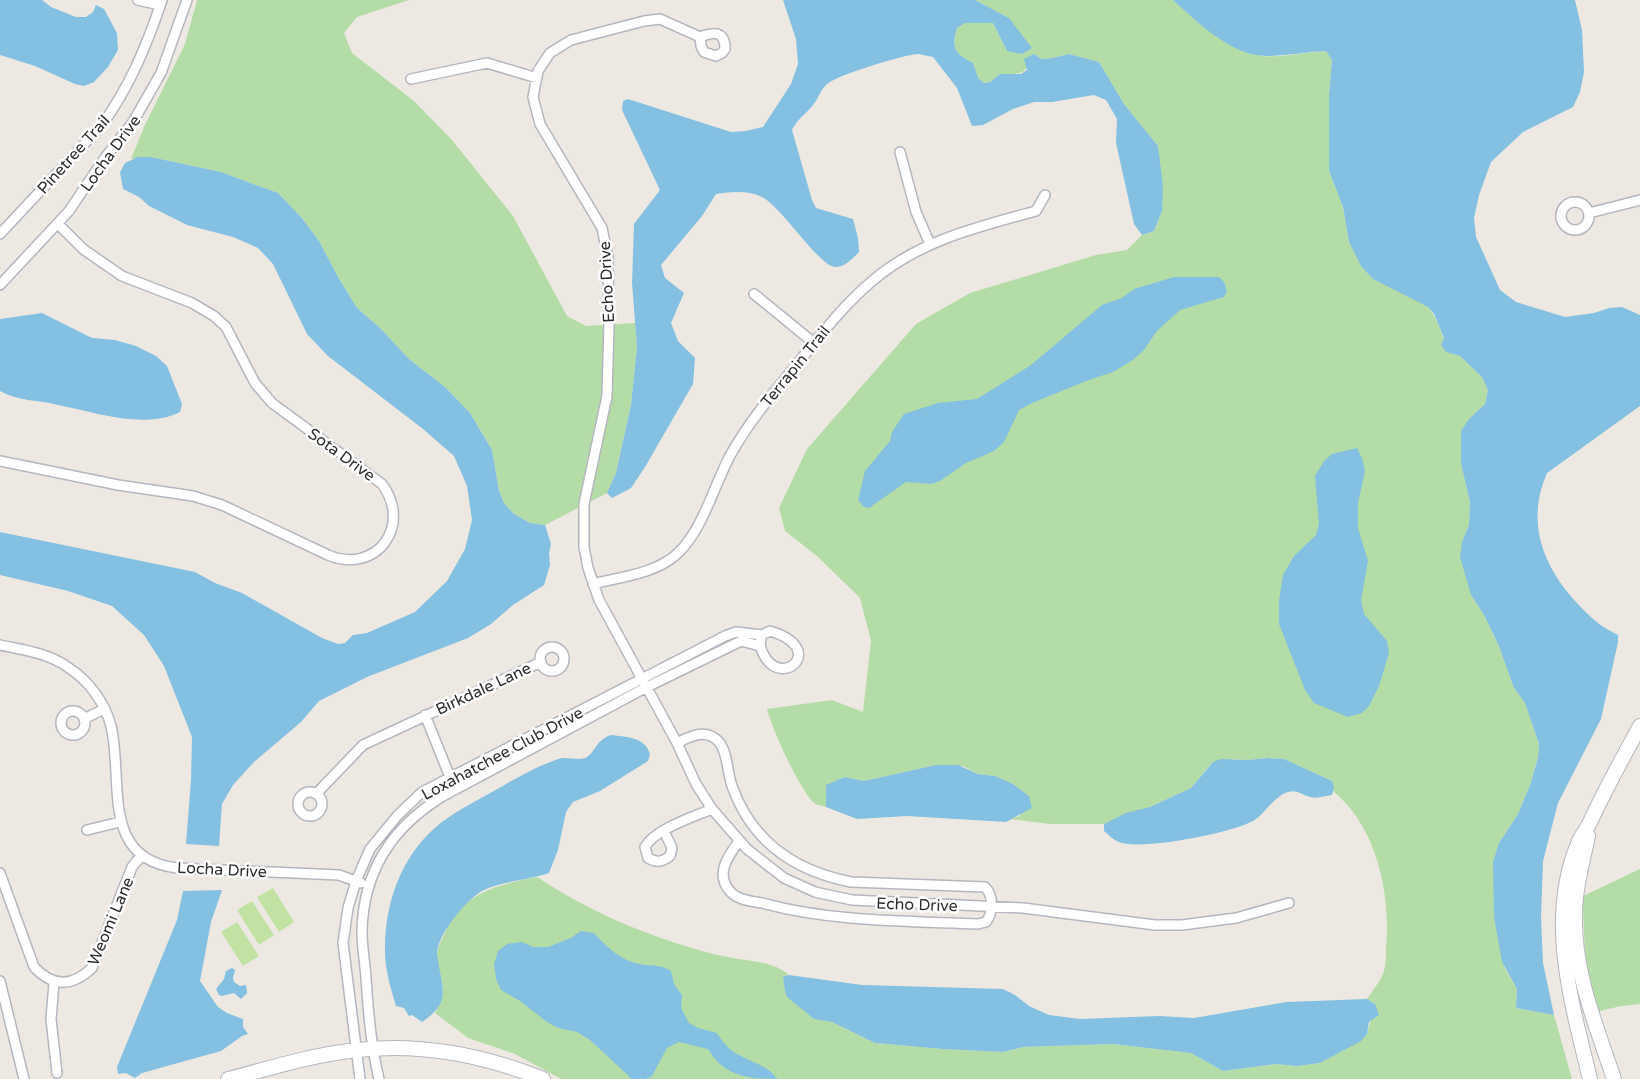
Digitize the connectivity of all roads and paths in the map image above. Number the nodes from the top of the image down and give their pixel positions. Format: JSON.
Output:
{"nodes":[{"id":1,"x":138,"y":0,"type":"edge"},
{"id":2,"x":187,"y":0,"type":"edge"},
{"id":3,"x":161,"y":3,"type":"edge"},
{"id":4,"x":700,"y":37,"type":"dead end"},
{"id":5,"x":537,"y":78,"type":"junction"},
{"id":6,"x":411,"y":79,"type":"dead end"},
{"id":7,"x":900,"y":152,"type":"dead end"},
{"id":8,"x":1045,"y":195,"type":"dead end"},
{"id":9,"x":1640,"y":200,"type":"edge"},
{"id":10,"x":1589,"y":213,"type":"dead end"},
{"id":11,"x":58,"y":224,"type":"junction"},
{"id":12,"x":0,"y":234,"type":"edge"},
{"id":13,"x":930,"y":244,"type":"junction"},
{"id":14,"x":0,"y":285,"type":"edge"},
{"id":15,"x":754,"y":294,"type":"dead end"},
{"id":16,"x":814,"y":344,"type":"junction"},
{"id":17,"x":0,"y":460,"type":"edge"},
{"id":18,"x":592,"y":584,"type":"junction"},
{"id":19,"x":762,"y":635,"type":"junction"},
{"id":20,"x":0,"y":645,"type":"edge"},
{"id":21,"x":760,"y":646,"type":"junction"},
{"id":22,"x":541,"y":662,"type":"dead end"},
{"id":23,"x":640,"y":678,"type":"junction"},
{"id":24,"x":645,"y":688,"type":"junction"},
{"id":25,"x":104,"y":709,"type":"junction"},
{"id":26,"x":425,"y":715,"type":"junction"},
{"id":27,"x":84,"y":719,"type":"dead end"},
{"id":28,"x":1640,"y":726,"type":"edge"},
{"id":29,"x":677,"y":743,"type":"junction"},
{"id":30,"x":450,"y":777,"type":"junction"},
{"id":31,"x":455,"y":789,"type":"junction"},
{"id":32,"x":316,"y":794,"type":"dead end"},
{"id":33,"x":712,"y":809,"type":"junction"},
{"id":34,"x":120,"y":822,"type":"junction"},
{"id":35,"x":1590,"y":822,"type":"junction"},
{"id":36,"x":87,"y":830,"type":"dead end"},
{"id":37,"x":664,"y":831,"type":"dead end"},
{"id":38,"x":739,"y":841,"type":"junction"},
{"id":39,"x":142,"y":855,"type":"junction"},
{"id":40,"x":0,"y":873,"type":"edge"},
{"id":41,"x":356,"y":881,"type":"junction"},
{"id":42,"x":369,"y":886,"type":"junction"},
{"id":43,"x":1289,"y":903,"type":"dead end"},
{"id":44,"x":991,"y":907,"type":"junction"},
{"id":45,"x":0,"y":981,"type":"edge"},
{"id":46,"x":54,"y":982,"type":"junction"},
{"id":47,"x":372,"y":1049,"type":"junction"},
{"id":48,"x":356,"y":1050,"type":"junction"},
{"id":49,"x":57,"y":1073,"type":"dead end"},
{"id":50,"x":24,"y":1079,"type":"edge"},
{"id":51,"x":228,"y":1079,"type":"edge"},
{"id":52,"x":360,"y":1079,"type":"edge"},
{"id":53,"x":379,"y":1079,"type":"edge"},
{"id":54,"x":543,"y":1079,"type":"edge"},
{"id":55,"x":1590,"y":1079,"type":"edge"},
{"id":56,"x":1614,"y":1079,"type":"edge"}],
"edges":[{"from":1,"to":3,"type":"street"},
{"from":2,"to":11,"type":"street","name":"Locha Drive"},
{"from":3,"to":12,"type":"street","name":"Pinetree Trail"},
{"from":4,"to":5,"type":"street","name":"Echo Drive"},
{"from":5,"to":6,"type":"street"},
{"from":5,"to":18,"type":"street","name":"Echo Drive"},
{"from":7,"to":13,"type":"street"},
{"from":8,"to":13,"type":"street","name":"Terrapin Trail"},
{"from":9,"to":10,"type":"street"},
{"from":11,"to":14,"type":"street","name":"Locha Drive"},
{"from":11,"to":17,"type":"street","name":"Sota Drive"},
{"from":13,"to":16,"type":"street","name":"Terrapin Trail"},
{"from":15,"to":16,"type":"street"},
{"from":16,"to":18,"type":"street","name":"Terrapin Trail"},
{"from":18,"to":23,"type":"street","name":"Echo Drive"},
{"from":19,"to":21,"type":"street"},
{"from":19,"to":21,"type":"street"},
{"from":19,"to":23,"type":"street"},
{"from":20,"to":25,"type":"street"},
{"from":21,"to":24,"type":"street"},
{"from":22,"to":26,"type":"street","name":"Birkdale Lane"},
{"from":23,"to":24,"type":"street","name":"Echo Drive"},
{"from":23,"to":30,"type":"street","name":"Loxahatchee Club Drive"},
{"from":24,"to":29,"type":"street","name":"Echo Drive"},
{"from":24,"to":31,"type":"street","name":"Loxahatchee Club Drive"},
{"from":25,"to":27,"type":"street"},
{"from":25,"to":34,"type":"street"},
{"from":26,"to":30,"type":"street","name":"Birkdale Lane"},
{"from":26,"to":32,"type":"street","name":"Birkdale Lane"},
{"from":28,"to":35,"type":"street"},
{"from":29,"to":33,"type":"street","name":"Echo Drive"},
{"from":29,"to":44,"type":"street"},
{"from":30,"to":31,"type":"street","name":"Birkdale Lane"},
{"from":30,"to":41,"type":"street","name":"Loxahatchee Club Drive"},
{"from":31,"to":42,"type":"street","name":"Loxahatchee Club Drive"},
{"from":33,"to":37,"type":"street"},
{"from":33,"to":38,"type":"street","name":"Echo Drive"},
{"from":34,"to":36,"type":"street"},
{"from":34,"to":39,"type":"street"},
{"from":35,"to":55,"type":"street"},
{"from":35,"to":56,"type":"street"},
{"from":38,"to":44,"type":"street","name":"Echo Drive"},
{"from":38,"to":44,"type":"street"},
{"from":39,"to":41,"type":"street","name":"Locha Drive"},
{"from":39,"to":46,"type":"street","name":"Weomi Lane"},
{"from":40,"to":46,"type":"street"},
{"from":41,"to":42,"type":"street","name":"Locha Drive"},
{"from":41,"to":48,"type":"street","name":"Loxahatchee Club Drive"},
{"from":42,"to":47,"type":"street","name":"Loxahatchee Club Drive"},
{"from":43,"to":44,"type":"street","name":"Echo Drive"},
{"from":45,"to":50,"type":"street"},
{"from":46,"to":49,"type":"street"},
{"from":47,"to":48,"type":"street"},
{"from":47,"to":53,"type":"street","name":"Loxahatchee Club Drive"},
{"from":47,"to":54,"type":"street"},
{"from":48,"to":51,"type":"street"},
{"from":48,"to":52,"type":"street","name":"Loxahatchee Club Drive"}]}
